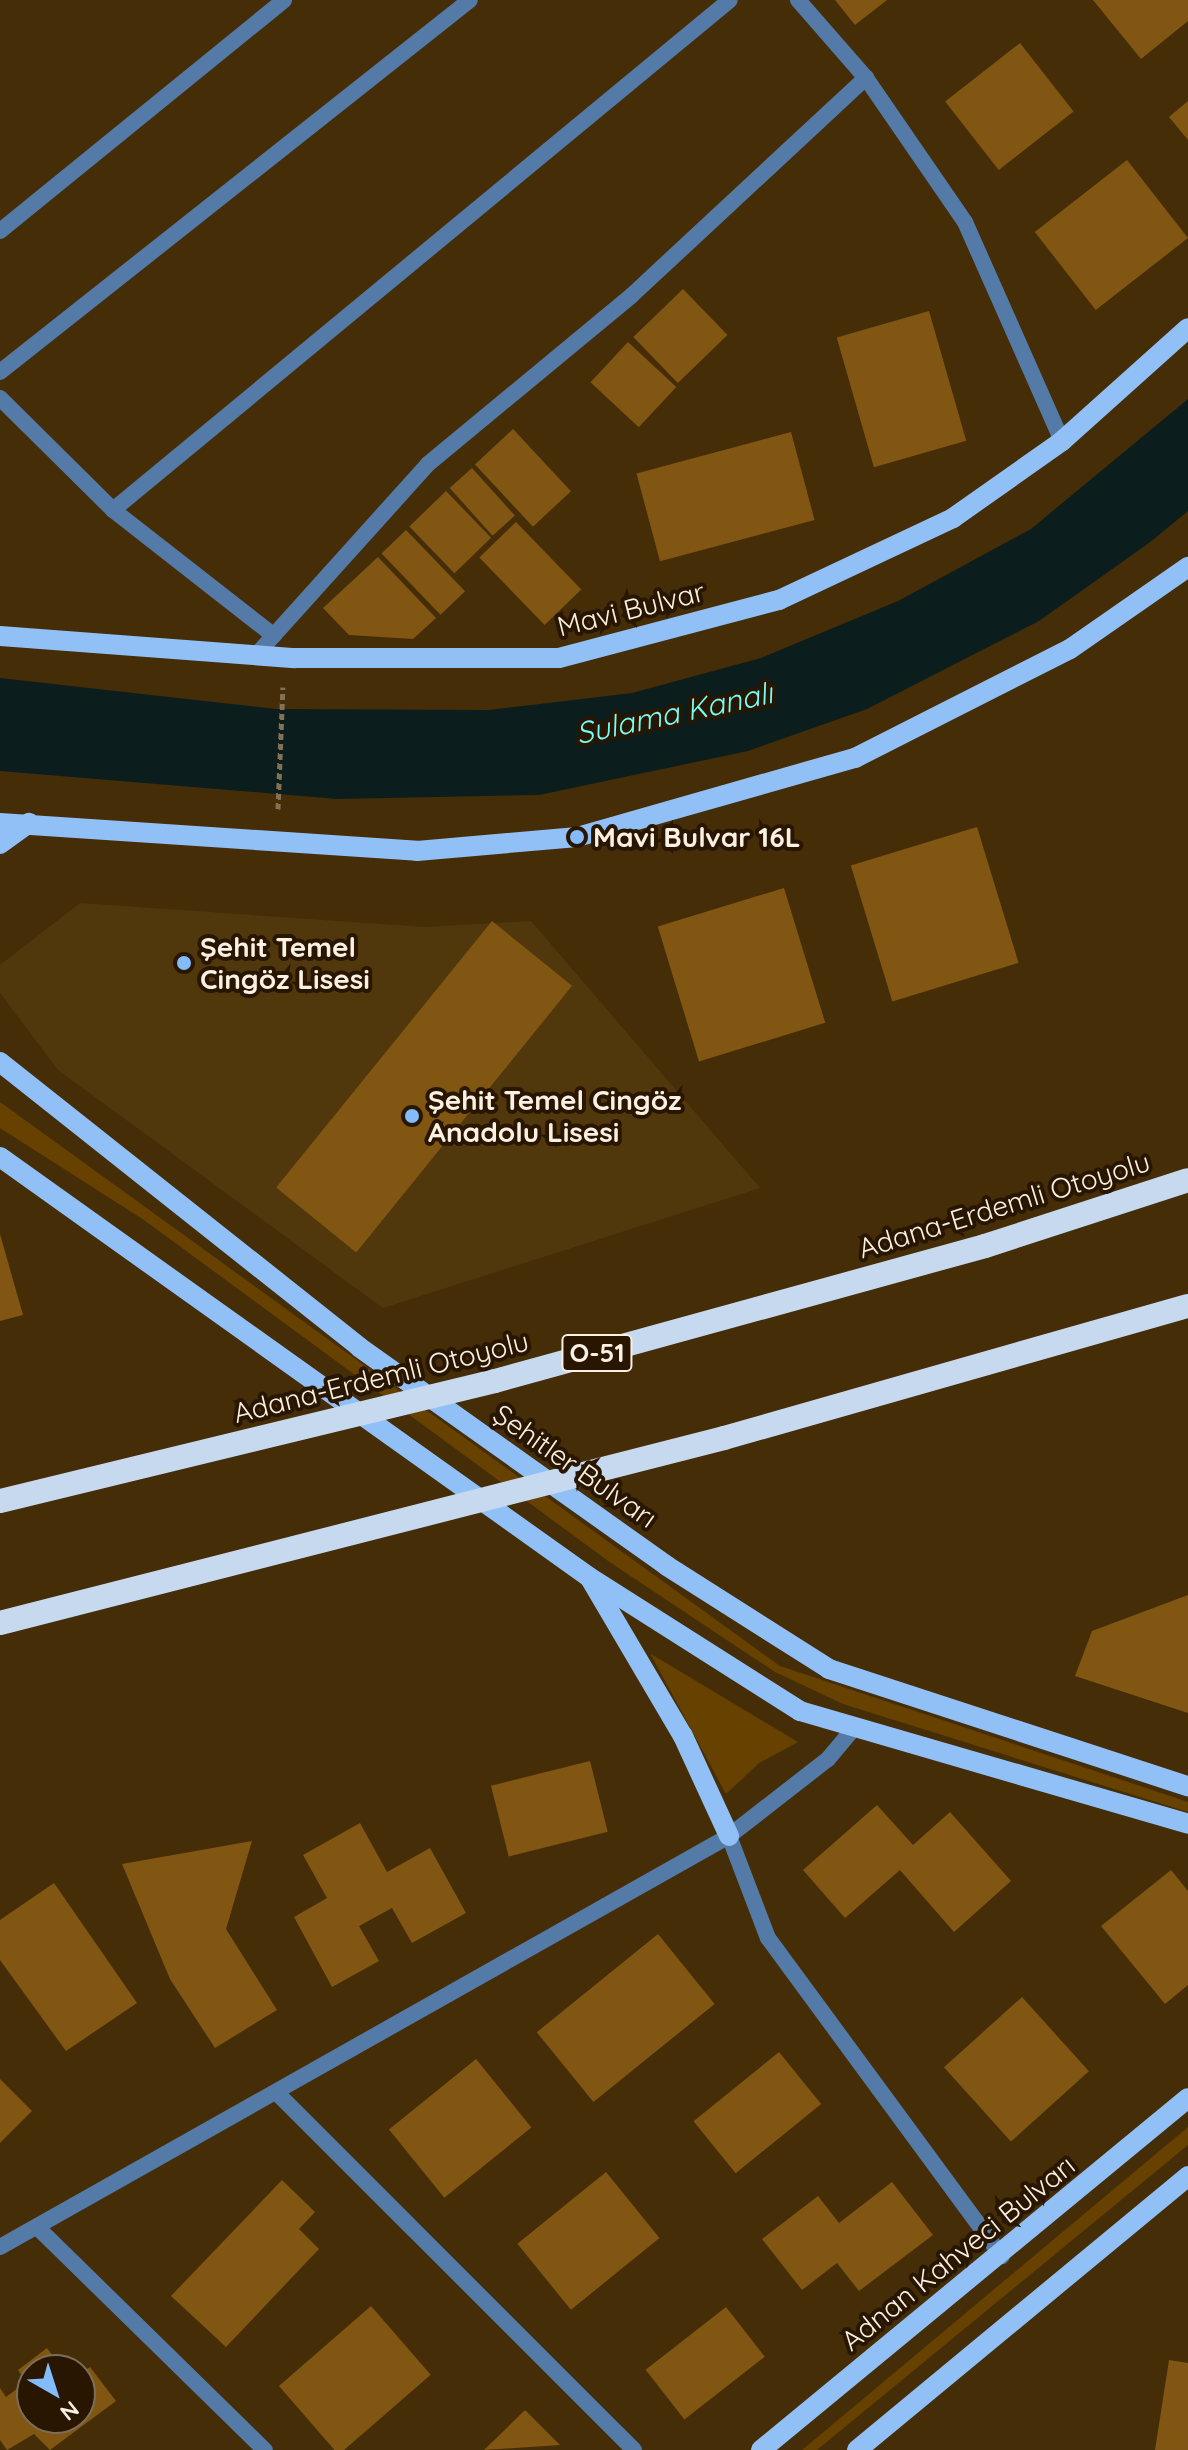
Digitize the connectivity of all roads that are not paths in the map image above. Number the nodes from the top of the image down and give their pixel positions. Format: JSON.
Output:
{"nodes":[{"id":1,"x":284,"y":0,"type":"edge"},
{"id":2,"x":470,"y":0,"type":"edge"},
{"id":3,"x":730,"y":0,"type":"edge"},
{"id":4,"x":798,"y":0,"type":"edge"},
{"id":5,"x":866,"y":78,"type":"junction"},
{"id":6,"x":0,"y":231,"type":"edge"},
{"id":7,"x":1188,"y":328,"type":"edge"},
{"id":8,"x":0,"y":372,"type":"edge"},
{"id":9,"x":0,"y":398,"type":"edge"},
{"id":10,"x":1062,"y":441,"type":"junction"},
{"id":11,"x":113,"y":510,"type":"junction"},
{"id":12,"x":1188,"y":567,"type":"edge"},
{"id":13,"x":0,"y":636,"type":"edge"},
{"id":14,"x":274,"y":636,"type":"junction"},
{"id":15,"x":257,"y":654,"type":"junction"},
{"id":16,"x":0,"y":823,"type":"edge"},
{"id":17,"x":29,"y":823,"type":"junction"},
{"id":18,"x":0,"y":844,"type":"edge"},
{"id":19,"x":0,"y":1062,"type":"edge"},
{"id":20,"x":0,"y":1157,"type":"edge"},
{"id":21,"x":1188,"y":1180,"type":"edge"},
{"id":22,"x":1188,"y":1306,"type":"edge"},
{"id":23,"x":0,"y":1501,"type":"edge"},
{"id":24,"x":589,"y":1577,"type":"junction"},
{"id":25,"x":0,"y":1623,"type":"edge"},
{"id":26,"x":853,"y":1729,"type":"junction"},
{"id":27,"x":1188,"y":1786,"type":"edge"},
{"id":28,"x":1187,"y":1824,"type":"edge"},
{"id":29,"x":729,"y":1836,"type":"junction"},
{"id":30,"x":279,"y":2095,"type":"junction"},
{"id":31,"x":1188,"y":2098,"type":"edge"},
{"id":32,"x":1184,"y":2182,"type":"edge"},
{"id":33,"x":37,"y":2227,"type":"junction"},
{"id":34,"x":0,"y":2247,"type":"edge"},
{"id":35,"x":1002,"y":2256,"type":"junction"},
{"id":36,"x":265,"y":2450,"type":"edge"},
{"id":37,"x":634,"y":2450,"type":"edge"},
{"id":38,"x":761,"y":2450,"type":"edge"},
{"id":39,"x":857,"y":2450,"type":"edge"}],
"edges":[{"from":1,"to":6,"type":"street"},
{"from":2,"to":8,"type":"street"},
{"from":3,"to":11,"type":"street"},
{"from":4,"to":5,"type":"street"},
{"from":5,"to":10,"type":"street"},
{"from":5,"to":14,"type":"street"},
{"from":7,"to":10,"type":"main road","name":"Mavi Bulvar"},
{"from":9,"to":11,"type":"street"},
{"from":10,"to":15,"type":"main road","name":"Mavi Bulvar"},
{"from":11,"to":14,"type":"street"},
{"from":12,"to":17,"type":"main road"},
{"from":13,"to":15,"type":"main road","name":"Mavi Bulvar"},
{"from":14,"to":15,"type":"street"},
{"from":16,"to":17,"type":"main road"},
{"from":17,"to":18,"type":"main road"},
{"from":19,"to":27,"type":"main road","name":"Şehitler Bulvarı"},
{"from":20,"to":24,"type":"main road"},
{"from":21,"to":23,"type":"highway","name":"Adana-Erdemli Otoyolu","number":"O-51"},
{"from":22,"to":25,"type":"highway"},
{"from":24,"to":26,"type":"main road"},
{"from":24,"to":29,"type":"main road"},
{"from":26,"to":28,"type":"main road"},
{"from":26,"to":29,"type":"street"},
{"from":29,"to":30,"type":"street"},
{"from":29,"to":35,"type":"street"},
{"from":30,"to":33,"type":"street"},
{"from":30,"to":37,"type":"street"},
{"from":31,"to":35,"type":"main road","name":"Adnan Kahveci Bulvarı"},
{"from":32,"to":39,"type":"main road"},
{"from":33,"to":34,"type":"street"},
{"from":33,"to":36,"type":"street"},
{"from":35,"to":38,"type":"main road","name":"Adnan Kahveci Bulvarı"}]}
